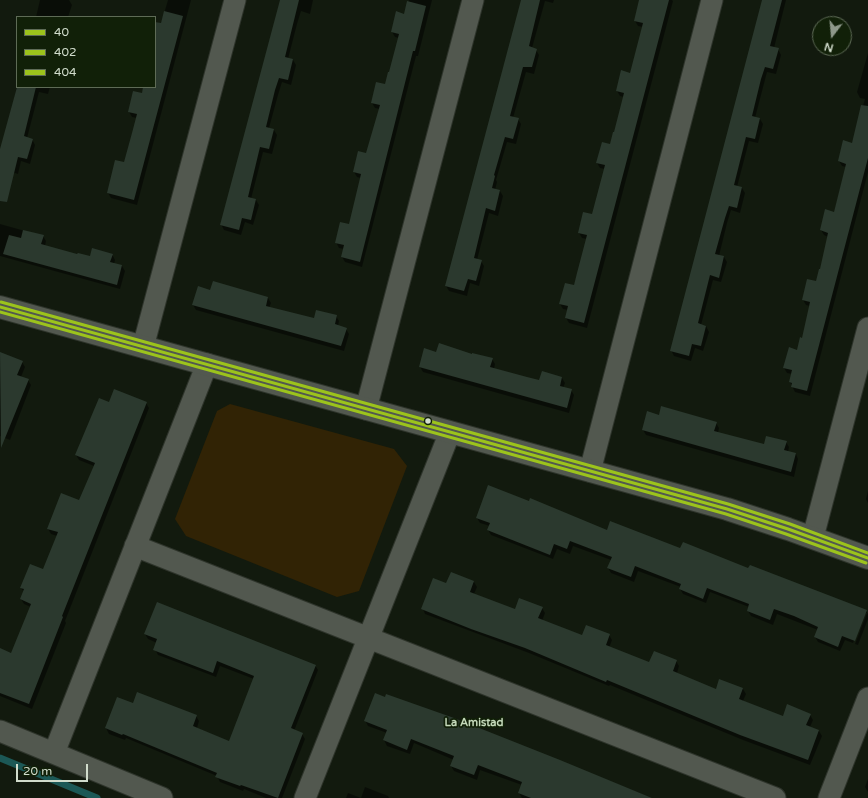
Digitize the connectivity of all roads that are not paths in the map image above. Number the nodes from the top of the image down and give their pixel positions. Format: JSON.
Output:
{"nodes":[{"id":1,"x":235,"y":0,"type":"edge"},
{"id":2,"x":473,"y":0,"type":"edge"},
{"id":3,"x":712,"y":0,"type":"edge"},
{"id":4,"x":0,"y":307,"type":"edge"},
{"id":5,"x":868,"y":328,"type":"edge"},
{"id":6,"x":143,"y":347,"type":"junction"},
{"id":7,"x":206,"y":364,"type":"junction"},
{"id":8,"x":366,"y":409,"type":"junction"},
{"id":9,"x":450,"y":432,"type":"junction"},
{"id":10,"x":590,"y":471,"type":"junction"},
{"id":11,"x":813,"y":537,"type":"junction"},
{"id":12,"x":135,"y":546,"type":"junction"},
{"id":13,"x":868,"y":558,"type":"edge"},
{"id":14,"x":368,"y":638,"type":"junction"},
{"id":15,"x":868,"y":698,"type":"edge"},
{"id":16,"x":0,"y":731,"type":"edge"},
{"id":17,"x":54,"y":753,"type":"junction"},
{"id":18,"x":162,"y":798,"type":"edge"},
{"id":19,"x":305,"y":798,"type":"edge"},
{"id":20,"x":775,"y":798,"type":"edge"},
{"id":21,"x":829,"y":798,"type":"edge"}],
"edges":[{"from":1,"to":6,"type":"street"},
{"from":2,"to":8,"type":"street"},
{"from":3,"to":10,"type":"street"},
{"from":4,"to":6,"type":"street"},
{"from":5,"to":11,"type":"street"},
{"from":6,"to":7,"type":"street"},
{"from":7,"to":8,"type":"street"},
{"from":7,"to":12,"type":"street"},
{"from":8,"to":9,"type":"street"},
{"from":9,"to":10,"type":"street"},
{"from":9,"to":14,"type":"street"},
{"from":10,"to":11,"type":"street"},
{"from":11,"to":13,"type":"street"},
{"from":12,"to":14,"type":"street"},
{"from":12,"to":17,"type":"street"},
{"from":14,"to":19,"type":"street"},
{"from":14,"to":20,"type":"street"},
{"from":15,"to":21,"type":"street"},
{"from":16,"to":17,"type":"street"},
{"from":17,"to":18,"type":"street"}]}
